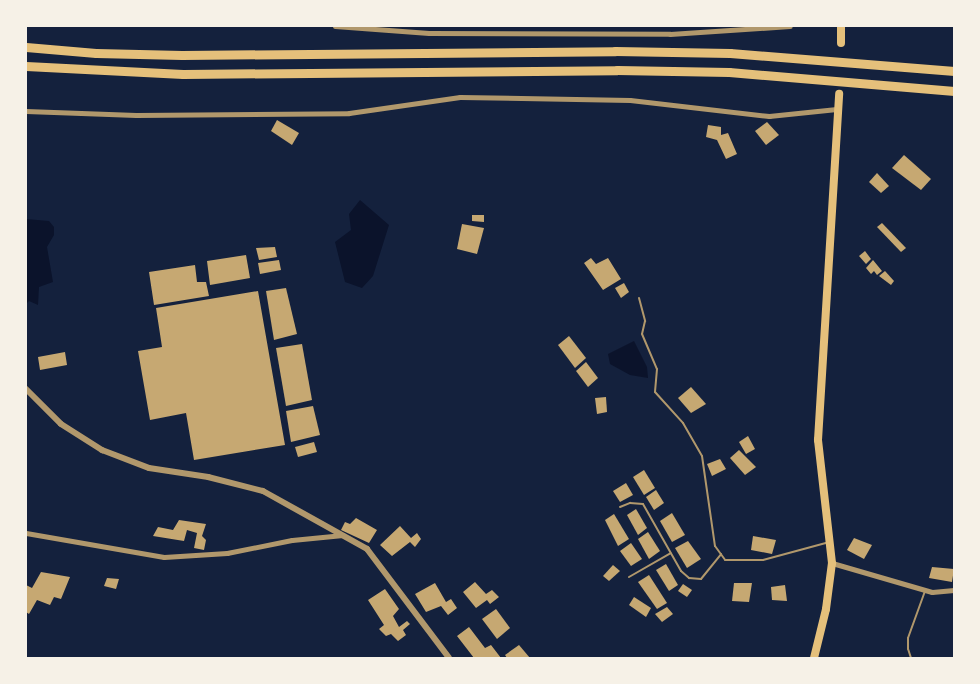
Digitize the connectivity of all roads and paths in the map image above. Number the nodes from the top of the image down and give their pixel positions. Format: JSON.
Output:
{"nodes":[{"id":1,"x":335,"y":26,"type":"edge"},
{"id":2,"x":790,"y":26,"type":"edge"},
{"id":3,"x":841,"y":26,"type":"edge"},
{"id":4,"x":429,"y":33,"type":"junction"},
{"id":5,"x":426,"y":41,"type":"dead end"},
{"id":6,"x":841,"y":43,"type":"dead end"},
{"id":7,"x":26,"y":47,"type":"edge"},
{"id":8,"x":26,"y":66,"type":"edge"},
{"id":9,"x":954,"y":71,"type":"edge"},
{"id":10,"x":954,"y":92,"type":"edge"},
{"id":11,"x":839,"y":94,"type":"dead end"},
{"id":12,"x":413,"y":95,"type":"dead end"},
{"id":13,"x":413,"y":103,"type":"junction"},
{"id":14,"x":837,"y":109,"type":"junction"},
{"id":15,"x":26,"y":111,"type":"edge"},
{"id":16,"x":639,"y":298,"type":"dead end"},
{"id":17,"x":26,"y":389,"type":"edge"},
{"id":18,"x":620,"y":507,"type":"dead end"},
{"id":19,"x":26,"y":532,"type":"edge"},
{"id":20,"x":343,"y":535,"type":"junction"},
{"id":21,"x":829,"y":542,"type":"junction"},
{"id":22,"x":671,"y":553,"type":"junction"},
{"id":23,"x":721,"y":554,"type":"junction"},
{"id":24,"x":832,"y":563,"type":"junction"},
{"id":25,"x":629,"y":577,"type":"dead end"},
{"id":26,"x":954,"y":590,"type":"edge"},
{"id":27,"x":925,"y":591,"type":"junction"},
{"id":28,"x":449,"y":658,"type":"edge"},
{"id":29,"x":814,"y":658,"type":"edge"},
{"id":30,"x":911,"y":658,"type":"edge"}],
"edges":[{"from":1,"to":4,"type":"street"},
{"from":2,"to":4,"type":"street"},
{"from":3,"to":6,"type":"main road"},
{"from":4,"to":5,"type":"street"},
{"from":7,"to":9,"type":"highway"},
{"from":8,"to":10,"type":"highway"},
{"from":11,"to":14,"type":"main road"},
{"from":12,"to":13,"type":"street"},
{"from":13,"to":14,"type":"street"},
{"from":13,"to":15,"type":"street"},
{"from":14,"to":21,"type":"main road"},
{"from":16,"to":23,"type":"lane"},
{"from":17,"to":20,"type":"street"},
{"from":18,"to":22,"type":"lane"},
{"from":19,"to":20,"type":"street"},
{"from":20,"to":28,"type":"street"},
{"from":21,"to":23,"type":"lane"},
{"from":21,"to":24,"type":"main road"},
{"from":22,"to":23,"type":"lane"},
{"from":22,"to":25,"type":"lane"},
{"from":24,"to":27,"type":"street"},
{"from":24,"to":29,"type":"main road"},
{"from":26,"to":27,"type":"street"},
{"from":27,"to":30,"type":"lane"}]}
